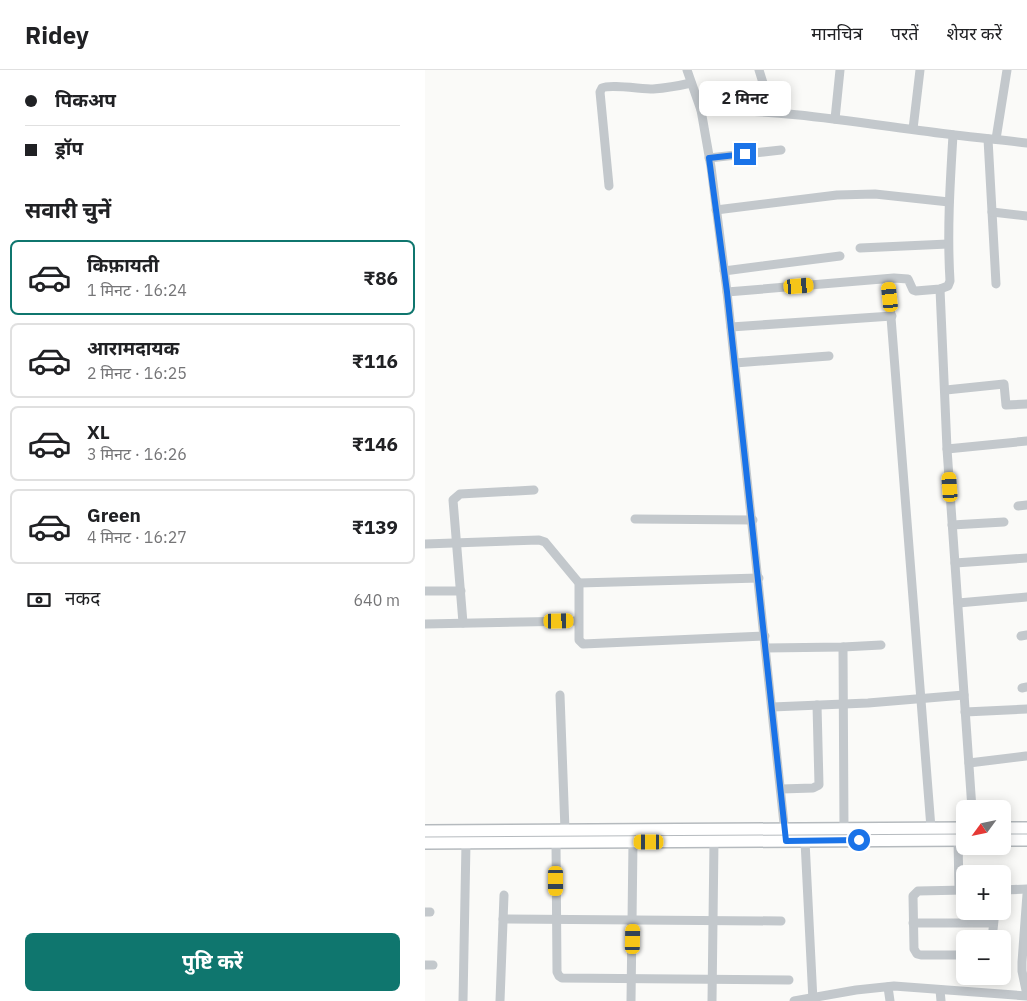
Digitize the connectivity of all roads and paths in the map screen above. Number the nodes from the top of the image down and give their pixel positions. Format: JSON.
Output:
{"nodes":[{"id":1,"x":687,"y":70,"type":"edge"},
{"id":2,"x":759,"y":70,"type":"edge"},
{"id":3,"x":841,"y":70,"type":"edge"},
{"id":4,"x":920,"y":70,"type":"edge"},
{"id":5,"x":1007,"y":70,"type":"edge"},
{"id":6,"x":691,"y":82,"type":"junction"},
{"id":7,"x":701,"y":110,"type":"junction"},
{"id":8,"x":772,"y":112,"type":"junction"},
{"id":9,"x":835,"y":119,"type":"junction"},
{"id":10,"x":913,"y":128,"type":"junction"},
{"id":11,"x":953,"y":135,"type":"junction"},
{"id":12,"x":992,"y":139,"type":"junction"},
{"id":13,"x":1027,"y":143,"type":"edge"},
{"id":14,"x":781,"y":150,"type":"dead end"},
{"id":15,"x":709,"y":158,"type":"junction"},
{"id":16,"x":609,"y":186,"type":"dead end"},
{"id":17,"x":949,"y":202,"type":"junction"},
{"id":18,"x":717,"y":210,"type":"junction"},
{"id":19,"x":992,"y":212,"type":"junction"},
{"id":20,"x":1027,"y":216,"type":"edge"},
{"id":21,"x":947,"y":244,"type":"junction"},
{"id":22,"x":860,"y":248,"type":"dead end"},
{"id":23,"x":840,"y":256,"type":"dead end"},
{"id":24,"x":724,"y":271,"type":"junction"},
{"id":25,"x":888,"y":279,"type":"junction"},
{"id":26,"x":996,"y":284,"type":"dead end"},
{"id":27,"x":940,"y":289,"type":"junction"},
{"id":28,"x":727,"y":292,"type":"junction"},
{"id":29,"x":892,"y":316,"type":"junction"},
{"id":30,"x":731,"y":327,"type":"junction"},
{"id":31,"x":829,"y":356,"type":"dead end"},
{"id":32,"x":735,"y":363,"type":"junction"},
{"id":33,"x":945,"y":390,"type":"junction"},
{"id":34,"x":1027,"y":404,"type":"edge"},
{"id":35,"x":1027,"y":441,"type":"edge"},
{"id":36,"x":947,"y":449,"type":"junction"},
{"id":37,"x":534,"y":490,"type":"dead end"},
{"id":38,"x":635,"y":519,"type":"dead end"},
{"id":39,"x":753,"y":520,"type":"junction"},
{"id":40,"x":1004,"y":522,"type":"dead end"},
{"id":41,"x":952,"y":525,"type":"junction"},
{"id":42,"x":458,"y":543,"type":"junction"},
{"id":43,"x":425,"y":544,"type":"edge"},
{"id":44,"x":1027,"y":558,"type":"edge"},
{"id":45,"x":955,"y":563,"type":"junction"},
{"id":46,"x":759,"y":578,"type":"junction"},
{"id":47,"x":579,"y":584,"type":"junction"},
{"id":48,"x":425,"y":590,"type":"edge"},
{"id":49,"x":461,"y":591,"type":"junction"},
{"id":50,"x":1027,"y":597,"type":"edge"},
{"id":51,"x":958,"y":603,"type":"junction"},
{"id":52,"x":578,"y":621,"type":"junction"},
{"id":53,"x":463,"y":623,"type":"junction"},
{"id":54,"x":425,"y":624,"type":"edge"},
{"id":55,"x":765,"y":636,"type":"junction"},
{"id":56,"x":881,"y":645,"type":"dead end"},
{"id":57,"x":843,"y":647,"type":"junction"},
{"id":58,"x":766,"y":648,"type":"junction"},
{"id":59,"x":561,"y":695,"type":"dead end"},
{"id":60,"x":964,"y":695,"type":"junction"},
{"id":61,"x":922,"y":699,"type":"junction"},
{"id":62,"x":844,"y":704,"type":"junction"},
{"id":63,"x":817,"y":705,"type":"junction"},
{"id":64,"x":772,"y":706,"type":"junction"},
{"id":65,"x":1027,"y":709,"type":"edge"},
{"id":66,"x":965,"y":712,"type":"junction"},
{"id":67,"x":1026,"y":756,"type":"edge"},
{"id":68,"x":969,"y":763,"type":"junction"},
{"id":69,"x":781,"y":789,"type":"junction"},
{"id":70,"x":971,"y":800,"type":"edge"},
{"id":71,"x":931,"y":828,"type":"junction"},
{"id":72,"x":956,"y":828,"type":"edge"},
{"id":73,"x":1011,"y":828,"type":"edge"},
{"id":74,"x":1027,"y":828,"type":"edge"},
{"id":75,"x":844,"y":829,"type":"junction"},
{"id":76,"x":565,"y":830,"type":"junction"},
{"id":77,"x":425,"y":831,"type":"edge"},
{"id":78,"x":785,"y":835,"type":"junction"},
{"id":79,"x":956,"y":840,"type":"edge"},
{"id":80,"x":1011,"y":840,"type":"edge"},
{"id":81,"x":1027,"y":840,"type":"edge"},
{"id":82,"x":714,"y":841,"type":"junction"},
{"id":83,"x":805,"y":841,"type":"junction"},
{"id":84,"x":556,"y":842,"type":"junction"},
{"id":85,"x":633,"y":842,"type":"junction"},
{"id":86,"x":425,"y":843,"type":"edge"},
{"id":87,"x":466,"y":843,"type":"junction"},
{"id":88,"x":1027,"y":889,"type":"edge"},
{"id":89,"x":956,"y":890,"type":"edge"},
{"id":90,"x":1011,"y":890,"type":"edge"},
{"id":91,"x":1027,"y":894,"type":"edge"},
{"id":92,"x":504,"y":895,"type":"dead end"},
{"id":93,"x":556,"y":919,"type":"junction"},
{"id":94,"x":503,"y":920,"type":"junction"},
{"id":95,"x":633,"y":920,"type":"junction"},
{"id":96,"x":713,"y":920,"type":"junction"},
{"id":97,"x":994,"y":920,"type":"edge"},
{"id":98,"x":1026,"y":920,"type":"edge"},
{"id":99,"x":781,"y":921,"type":"dead end"},
{"id":100,"x":913,"y":923,"type":"junction"},
{"id":101,"x":993,"y":923,"type":"junction"},
{"id":102,"x":993,"y":930,"type":"edge"},
{"id":103,"x":956,"y":955,"type":"edge"},
{"id":104,"x":632,"y":978,"type":"junction"},
{"id":105,"x":712,"y":979,"type":"junction"},
{"id":106,"x":789,"y":980,"type":"dead end"},
{"id":107,"x":888,"y":987,"type":"junction"},
{"id":108,"x":940,"y":990,"type":"junction"},
{"id":109,"x":1027,"y":995,"type":"edge"},
{"id":110,"x":1000,"y":998,"type":"edge"},
{"id":111,"x":813,"y":999,"type":"edge"},
{"id":112,"x":463,"y":1001,"type":"edge"},
{"id":113,"x":500,"y":1001,"type":"edge"},
{"id":114,"x":631,"y":1001,"type":"edge"},
{"id":115,"x":712,"y":1001,"type":"edge"},
{"id":116,"x":794,"y":1001,"type":"edge"},
{"id":117,"x":890,"y":1001,"type":"edge"},
{"id":118,"x":941,"y":1001,"type":"edge"}],
"edges":[{"from":1,"to":6,"type":"street"},
{"from":2,"to":8,"type":"street"},
{"from":3,"to":9,"type":"street"},
{"from":4,"to":10,"type":"street"},
{"from":5,"to":12,"type":"street"},
{"from":6,"to":7,"type":"street"},
{"from":6,"to":16,"type":"street"},
{"from":7,"to":8,"type":"street"},
{"from":7,"to":15,"type":"street"},
{"from":8,"to":9,"type":"street"},
{"from":9,"to":10,"type":"street"},
{"from":10,"to":11,"type":"street"},
{"from":11,"to":12,"type":"street"},
{"from":11,"to":17,"type":"street"},
{"from":12,"to":13,"type":"street"},
{"from":12,"to":19,"type":"street"},
{"from":14,"to":15,"type":"street"},
{"from":15,"to":18,"type":"street"},
{"from":17,"to":18,"type":"street"},
{"from":17,"to":21,"type":"street"},
{"from":18,"to":24,"type":"street"},
{"from":19,"to":20,"type":"street"},
{"from":19,"to":26,"type":"street"},
{"from":21,"to":22,"type":"street"},
{"from":21,"to":27,"type":"street"},
{"from":23,"to":24,"type":"street"},
{"from":24,"to":28,"type":"street"},
{"from":25,"to":27,"type":"street"},
{"from":25,"to":28,"type":"street"},
{"from":25,"to":29,"type":"street"},
{"from":27,"to":33,"type":"street"},
{"from":28,"to":30,"type":"street"},
{"from":29,"to":30,"type":"street"},
{"from":29,"to":61,"type":"street"},
{"from":30,"to":32,"type":"street"},
{"from":31,"to":32,"type":"street"},
{"from":32,"to":39,"type":"street"},
{"from":33,"to":34,"type":"street"},
{"from":33,"to":36,"type":"street"},
{"from":35,"to":36,"type":"street"},
{"from":36,"to":41,"type":"street"},
{"from":37,"to":42,"type":"street"},
{"from":38,"to":39,"type":"street"},
{"from":39,"to":46,"type":"street"},
{"from":40,"to":41,"type":"street"},
{"from":41,"to":45,"type":"street"},
{"from":42,"to":43,"type":"street"},
{"from":42,"to":47,"type":"street"},
{"from":42,"to":49,"type":"street"},
{"from":44,"to":45,"type":"street"},
{"from":45,"to":51,"type":"street"},
{"from":46,"to":47,"type":"street"},
{"from":46,"to":55,"type":"street"},
{"from":47,"to":52,"type":"street"},
{"from":48,"to":49,"type":"street"},
{"from":49,"to":53,"type":"street"},
{"from":50,"to":51,"type":"street"},
{"from":51,"to":60,"type":"street"},
{"from":52,"to":53,"type":"street"},
{"from":52,"to":55,"type":"street"},
{"from":53,"to":54,"type":"street"},
{"from":55,"to":58,"type":"street"},
{"from":56,"to":57,"type":"street"},
{"from":57,"to":58,"type":"street"},
{"from":57,"to":62,"type":"street"},
{"from":58,"to":64,"type":"street"},
{"from":59,"to":76,"type":"street"},
{"from":60,"to":61,"type":"street"},
{"from":60,"to":66,"type":"street"},
{"from":61,"to":62,"type":"street"},
{"from":61,"to":71,"type":"street"},
{"from":62,"to":63,"type":"street"},
{"from":62,"to":75,"type":"street"},
{"from":63,"to":64,"type":"street"},
{"from":63,"to":69,"type":"street"},
{"from":64,"to":69,"type":"street"},
{"from":65,"to":66,"type":"street"},
{"from":66,"to":68,"type":"street"},
{"from":67,"to":68,"type":"street"},
{"from":68,"to":70,"type":"street"},
{"from":69,"to":78,"type":"street"},
{"from":71,"to":72,"type":"main road"},
{"from":71,"to":75,"type":"main road"},
{"from":73,"to":74,"type":"main road"},
{"from":75,"to":78,"type":"main road"},
{"from":76,"to":77,"type":"main road"},
{"from":76,"to":78,"type":"main road"},
{"from":78,"to":82,"type":"main road"},
{"from":78,"to":83,"type":"main road"},
{"from":79,"to":83,"type":"main road"},
{"from":80,"to":81,"type":"main road"},
{"from":82,"to":85,"type":"main road"},
{"from":82,"to":96,"type":"street"},
{"from":83,"to":111,"type":"street"},
{"from":84,"to":85,"type":"main road"},
{"from":84,"to":87,"type":"main road"},
{"from":84,"to":93,"type":"street"},
{"from":85,"to":95,"type":"street"},
{"from":86,"to":87,"type":"main road"},
{"from":87,"to":112,"type":"street"},
{"from":88,"to":90,"type":"street"},
{"from":89,"to":100,"type":"street"},
{"from":91,"to":98,"type":"street"},
{"from":92,"to":94,"type":"street"},
{"from":93,"to":94,"type":"street"},
{"from":93,"to":95,"type":"street"},
{"from":93,"to":104,"type":"street"},
{"from":94,"to":113,"type":"street"},
{"from":95,"to":96,"type":"street"},
{"from":95,"to":104,"type":"street"},
{"from":96,"to":99,"type":"street"},
{"from":96,"to":105,"type":"street"},
{"from":97,"to":101,"type":"street"},
{"from":98,"to":109,"type":"street"},
{"from":100,"to":101,"type":"street"},
{"from":100,"to":103,"type":"street"},
{"from":101,"to":102,"type":"street"},
{"from":104,"to":105,"type":"street"},
{"from":104,"to":114,"type":"street"},
{"from":105,"to":106,"type":"street"},
{"from":105,"to":115,"type":"street"},
{"from":107,"to":108,"type":"street"},
{"from":107,"to":111,"type":"street"},
{"from":107,"to":117,"type":"street"},
{"from":108,"to":110,"type":"street"},
{"from":108,"to":118,"type":"street"},
{"from":109,"to":110,"type":"street"},
{"from":111,"to":116,"type":"street"}]}
